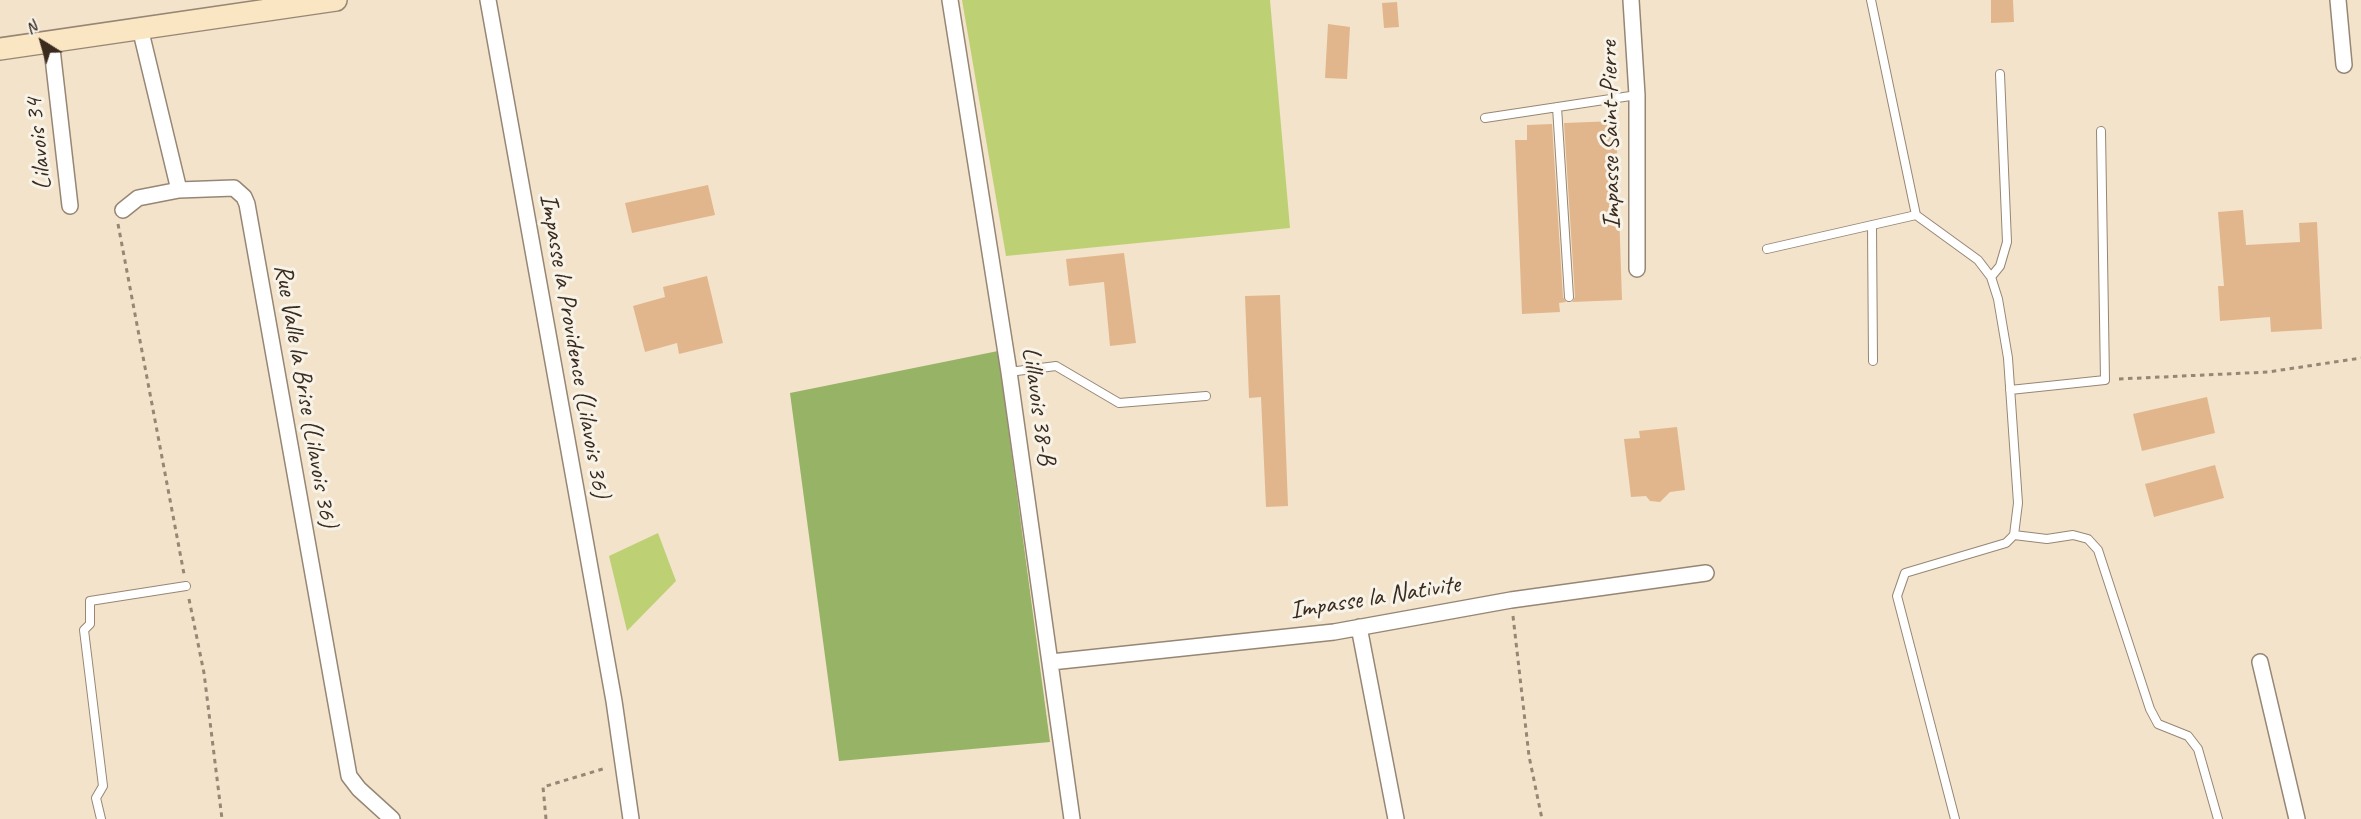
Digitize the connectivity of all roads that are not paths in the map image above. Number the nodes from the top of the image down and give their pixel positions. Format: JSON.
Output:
{"nodes":[{"id":1,"x":336,"y":0,"type":"edge"},
{"id":2,"x":488,"y":0,"type":"edge"},
{"id":3,"x":950,"y":0,"type":"edge"},
{"id":4,"x":1631,"y":0,"type":"edge"},
{"id":5,"x":1871,"y":0,"type":"edge"},
{"id":6,"x":2338,"y":0,"type":"edge"},
{"id":7,"x":140,"y":28,"type":"junction"},
{"id":8,"x":51,"y":40,"type":"junction"},
{"id":9,"x":0,"y":49,"type":"edge"},
{"id":10,"x":2344,"y":64,"type":"dead end"},
{"id":11,"x":2000,"y":74,"type":"dead end"},
{"id":12,"x":1637,"y":95,"type":"junction"},
{"id":13,"x":1557,"y":107,"type":"junction"},
{"id":14,"x":1485,"y":118,"type":"dead end"},
{"id":15,"x":2101,"y":131,"type":"dead end"},
{"id":16,"x":179,"y":190,"type":"junction"},
{"id":17,"x":70,"y":206,"type":"dead end"},
{"id":18,"x":123,"y":210,"type":"road end"},
{"id":19,"x":1916,"y":215,"type":"junction"},
{"id":20,"x":1872,"y":225,"type":"junction"},
{"id":21,"x":1767,"y":249,"type":"dead end"},
{"id":22,"x":1637,"y":269,"type":"dead end"},
{"id":23,"x":1990,"y":277,"type":"junction"},
{"id":24,"x":1569,"y":297,"type":"dead end"},
{"id":25,"x":1873,"y":361,"type":"dead end"},
{"id":26,"x":1010,"y":372,"type":"junction"},
{"id":27,"x":2010,"y":390,"type":"junction"},
{"id":28,"x":1206,"y":396,"type":"dead end"},
{"id":29,"x":2014,"y":535,"type":"junction"},
{"id":30,"x":1706,"y":573,"type":"dead end"},
{"id":31,"x":186,"y":586,"type":"road end"},
{"id":32,"x":1359,"y":627,"type":"junction"},
{"id":33,"x":1051,"y":662,"type":"junction"},
{"id":34,"x":2260,"y":662,"type":"dead end"},
{"id":35,"x":101,"y":819,"type":"edge"},
{"id":36,"x":392,"y":819,"type":"edge"},
{"id":37,"x":631,"y":819,"type":"edge"},
{"id":38,"x":1072,"y":819,"type":"edge"},
{"id":39,"x":1396,"y":819,"type":"edge"},
{"id":40,"x":1955,"y":819,"type":"edge"},
{"id":41,"x":2218,"y":819,"type":"edge"},
{"id":42,"x":2297,"y":819,"type":"edge"}],
"edges":[{"from":1,"to":7,"type":"main road"},
{"from":2,"to":37,"type":"street","name":"Impasse la Providence (Lilavois 36)"},
{"from":3,"to":26,"type":"street","name":"Lillavois 38-B"},
{"from":4,"to":12,"type":"street","name":"Impasse Saint-Pierre"},
{"from":5,"to":19,"type":"lane"},
{"from":6,"to":10,"type":"street"},
{"from":7,"to":8,"type":"main road"},
{"from":7,"to":16,"type":"street"},
{"from":8,"to":9,"type":"main road"},
{"from":8,"to":17,"type":"street","name":"Lilavois 34"},
{"from":11,"to":23,"type":"lane"},
{"from":12,"to":13,"type":"lane"},
{"from":12,"to":22,"type":"street","name":"Impasse Saint-Pierre"},
{"from":13,"to":14,"type":"lane"},
{"from":13,"to":24,"type":"lane"},
{"from":15,"to":27,"type":"lane"},
{"from":16,"to":18,"type":"street"},
{"from":16,"to":36,"type":"street","name":"Rue Valle la Brise (Lilavois 36)"},
{"from":19,"to":20,"type":"lane"},
{"from":19,"to":23,"type":"lane"},
{"from":20,"to":21,"type":"lane"},
{"from":20,"to":25,"type":"lane"},
{"from":23,"to":27,"type":"lane"},
{"from":26,"to":28,"type":"lane"},
{"from":26,"to":33,"type":"street","name":"Lillavois 38-B"},
{"from":27,"to":29,"type":"lane"},
{"from":29,"to":40,"type":"lane"},
{"from":29,"to":41,"type":"lane"},
{"from":30,"to":32,"type":"street","name":"Impasse la Nativite"},
{"from":31,"to":35,"type":"lane"},
{"from":32,"to":33,"type":"street","name":"Impasse la Nativite"},
{"from":32,"to":39,"type":"street"},
{"from":33,"to":38,"type":"street","name":"Lillavois 38-B"},
{"from":34,"to":42,"type":"street"}]}
